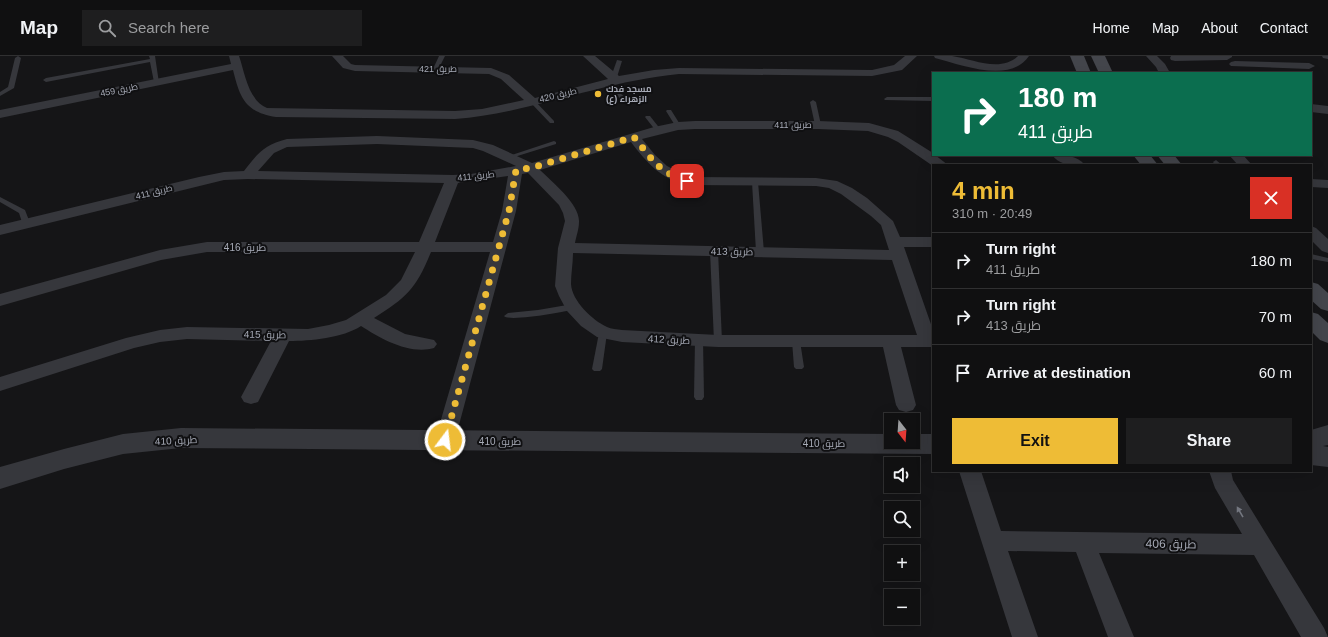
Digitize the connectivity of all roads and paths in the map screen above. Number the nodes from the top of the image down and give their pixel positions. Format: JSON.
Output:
{"nodes":[{"id":1,"x":337,"y":56,"type":"edge"},
{"id":2,"x":442,"y":56,"type":"edge"},
{"id":3,"x":588,"y":56,"type":"edge"},
{"id":4,"x":912,"y":56,"type":"edge"},
{"id":5,"x":939,"y":56,"type":"edge"},
{"id":6,"x":1024,"y":56,"type":"edge"},
{"id":7,"x":1077,"y":56,"type":"edge"},
{"id":8,"x":1098,"y":56,"type":"edge"},
{"id":9,"x":1151,"y":56,"type":"edge"},
{"id":10,"x":18,"y":58,"type":"dead end"},
{"id":11,"x":153,"y":58,"type":"edge"},
{"id":12,"x":1175,"y":58,"type":"dead end"},
{"id":13,"x":1229,"y":59,"type":"edge"},
{"id":14,"x":236,"y":61,"type":"edge"},
{"id":15,"x":619,"y":61,"type":"dead end"},
{"id":16,"x":964,"y":63,"type":"edge"},
{"id":17,"x":1309,"y":66,"type":"dead end"},
{"id":18,"x":436,"y":69,"type":"junction"},
{"id":19,"x":1163,"y":71,"type":"dead end"},
{"id":20,"x":1084,"y":72,"type":"edge"},
{"id":21,"x":1106,"y":72,"type":"edge"},
{"id":22,"x":1246,"y":72,"type":"edge"},
{"id":23,"x":46,"y":80,"type":"dead end"},
{"id":24,"x":612,"y":80,"type":"junction"},
{"id":25,"x":157,"y":82,"type":"junction"},
{"id":26,"x":0,"y":94,"type":"edge"},
{"id":27,"x":887,"y":99,"type":"dead end"},
{"id":28,"x":932,"y":99,"type":"edge"},
{"id":29,"x":626,"y":100,"type":"dead end"},
{"id":30,"x":533,"y":102,"type":"junction"},
{"id":31,"x":812,"y":102,"type":"dead end"},
{"id":32,"x":1312,"y":108,"type":"edge"},
{"id":33,"x":1328,"y":110,"type":"edge"},
{"id":34,"x":669,"y":111,"type":"dead end"},
{"id":35,"x":0,"y":114,"type":"edge"},
{"id":36,"x":391,"y":114,"type":"junction"},
{"id":37,"x":648,"y":117,"type":"dead end"},
{"id":38,"x":552,"y":122,"type":"dead end"},
{"id":39,"x":818,"y":125,"type":"junction"},
{"id":40,"x":678,"y":126,"type":"junction"},
{"id":41,"x":658,"y":130,"type":"junction"},
{"id":42,"x":634,"y":137,"type":"junction"},
{"id":43,"x":377,"y":140,"type":"junction"},
{"id":44,"x":554,"y":143,"type":"dead end"},
{"id":45,"x":930,"y":156,"type":"edge"},
{"id":46,"x":1061,"y":156,"type":"edge"},
{"id":47,"x":1141,"y":156,"type":"edge"},
{"id":48,"x":1165,"y":156,"type":"edge"},
{"id":49,"x":1237,"y":156,"type":"edge"},
{"id":50,"x":940,"y":164,"type":"edge"},
{"id":51,"x":1076,"y":164,"type":"edge"},
{"id":52,"x":1149,"y":164,"type":"edge"},
{"id":53,"x":1173,"y":164,"type":"edge"},
{"id":54,"x":1244,"y":164,"type":"edge"},
{"id":55,"x":519,"y":165,"type":"junction"},
{"id":56,"x":248,"y":175,"type":"junction"},
{"id":57,"x":453,"y":179,"type":"junction"},
{"id":58,"x":755,"y":182,"type":"junction"},
{"id":59,"x":1312,"y":183,"type":"edge"},
{"id":60,"x":1328,"y":184,"type":"edge"},
{"id":61,"x":0,"y":199,"type":"edge"},
{"id":62,"x":26,"y":223,"type":"junction"},
{"id":63,"x":0,"y":230,"type":"edge"},
{"id":64,"x":1312,"y":232,"type":"edge"},
{"id":65,"x":932,"y":242,"type":"edge"},
{"id":66,"x":425,"y":247,"type":"junction"},
{"id":67,"x":498,"y":248,"type":"junction"},
{"id":68,"x":566,"y":248,"type":"junction"},
{"id":69,"x":896,"y":248,"type":"junction"},
{"id":70,"x":1328,"y":248,"type":"edge"},
{"id":71,"x":714,"y":251,"type":"junction"},
{"id":72,"x":760,"y":252,"type":"junction"},
{"id":73,"x":1312,"y":256,"type":"edge"},
{"id":74,"x":1328,"y":260,"type":"edge"},
{"id":75,"x":1312,"y":290,"type":"edge"},
{"id":76,"x":0,"y":300,"type":"edge"},
{"id":77,"x":1328,"y":304,"type":"edge"},
{"id":78,"x":573,"y":307,"type":"junction"},
{"id":79,"x":508,"y":316,"type":"dead end"},
{"id":80,"x":362,"y":319,"type":"junction"},
{"id":81,"x":1312,"y":320,"type":"edge"},
{"id":82,"x":603,"y":333,"type":"junction"},
{"id":83,"x":283,"y":335,"type":"junction"},
{"id":84,"x":1328,"y":336,"type":"edge"},
{"id":85,"x":699,"y":340,"type":"junction"},
{"id":86,"x":718,"y":341,"type":"junction"},
{"id":87,"x":796,"y":341,"type":"junction"},
{"id":88,"x":931,"y":341,"type":"edge"},
{"id":89,"x":891,"y":342,"type":"junction"},
{"id":90,"x":428,"y":344,"type":"dead end"},
{"id":91,"x":799,"y":367,"type":"dead end"},
{"id":92,"x":597,"y":370,"type":"dead end"},
{"id":93,"x":0,"y":384,"type":"edge"},
{"id":94,"x":251,"y":397,"type":"dead end"},
{"id":95,"x":699,"y":397,"type":"dead end"},
{"id":96,"x":906,"y":404,"type":"dead end"},
{"id":97,"x":1328,"y":435,"type":"edge"},
{"id":98,"x":445,"y":440,"type":"junction"},
{"id":99,"x":1312,"y":440,"type":"edge"},
{"id":100,"x":932,"y":444,"type":"edge"},
{"id":101,"x":1312,"y":455,"type":"edge"},
{"id":102,"x":1328,"y":457,"type":"edge"},
{"id":103,"x":970,"y":472,"type":"edge"},
{"id":104,"x":1220,"y":472,"type":"edge"},
{"id":105,"x":0,"y":478,"type":"edge"},
{"id":106,"x":993,"y":541,"type":"junction"},
{"id":107,"x":1083,"y":542,"type":"junction"},
{"id":108,"x":1260,"y":545,"type":"junction"},
{"id":109,"x":1025,"y":637,"type":"edge"},
{"id":110,"x":1121,"y":637,"type":"edge"},
{"id":111,"x":1315,"y":637,"type":"edge"}],
"edges":[{"from":1,"to":18,"type":"street","name":"طريق 421"},
{"from":2,"to":18,"type":"lane"},
{"from":3,"to":24,"type":"street"},
{"from":4,"to":24,"type":"street","name":"طريق 420"},
{"from":5,"to":16,"type":"street"},
{"from":6,"to":16,"type":"street"},
{"from":7,"to":20,"type":"main road"},
{"from":8,"to":21,"type":"main road"},
{"from":9,"to":19,"type":"street"},
{"from":10,"to":26,"type":"lane"},
{"from":11,"to":23,"type":"lane"},
{"from":11,"to":25,"type":"lane"},
{"from":12,"to":13,"type":"street"},
{"from":13,"to":17,"type":"street"},
{"from":13,"to":22,"type":"street"},
{"from":14,"to":25,"type":"street","name":"طريق 459"},
{"from":14,"to":36,"type":"street","name":"طريق 420"},
{"from":15,"to":24,"type":"lane"},
{"from":18,"to":30,"type":"street","name":"طريق 421"},
{"from":24,"to":29,"type":"lane"},
{"from":24,"to":30,"type":"street","name":"طريق 420"},
{"from":25,"to":35,"type":"street","name":"طريق 459"},
{"from":27,"to":28,"type":"lane"},
{"from":30,"to":36,"type":"street","name":"طريق 420"},
{"from":30,"to":38,"type":"lane"},
{"from":31,"to":39,"type":"lane"},
{"from":32,"to":33,"type":"street"},
{"from":34,"to":40,"type":"lane"},
{"from":36,"to":43,"type":"street"},
{"from":37,"to":41,"type":"lane"},
{"from":39,"to":40,"type":"street","name":"طريق 411"},
{"from":39,"to":45,"type":"street","name":"طريق 411"},
{"from":40,"to":41,"type":"street","name":"طريق 411"},
{"from":41,"to":42,"type":"street","name":"طريق 411"},
{"from":42,"to":55,"type":"street","name":"طريق 411"},
{"from":42,"to":58,"type":"street"},
{"from":43,"to":55,"type":"street"},
{"from":43,"to":56,"type":"street"},
{"from":44,"to":55,"type":"lane"},
{"from":45,"to":50,"type":"street","name":"طريق 411"},
{"from":46,"to":51,"type":"street"},
{"from":47,"to":52,"type":"main road"},
{"from":48,"to":53,"type":"main road"},
{"from":49,"to":54,"type":"street"},
{"from":55,"to":57,"type":"street","name":"طريق 411"},
{"from":55,"to":67,"type":"street"},
{"from":55,"to":68,"type":"street","name":"طريق 412"},
{"from":56,"to":57,"type":"street","name":"طريق 411"},
{"from":56,"to":62,"type":"street","name":"طريق 411"},
{"from":57,"to":66,"type":"street","name":"طريق 415"},
{"from":58,"to":69,"type":"street"},
{"from":58,"to":72,"type":"lane"},
{"from":59,"to":60,"type":"street"},
{"from":61,"to":62,"type":"lane"},
{"from":62,"to":63,"type":"street","name":"طريق 411"},
{"from":64,"to":70,"type":"street"},
{"from":65,"to":69,"type":"street","name":"طريق 413"},
{"from":66,"to":67,"type":"street","name":"طريق 416"},
{"from":66,"to":76,"type":"street","name":"طريق 416"},
{"from":66,"to":80,"type":"street","name":"طريق 415"},
{"from":67,"to":98,"type":"street"},
{"from":68,"to":71,"type":"street","name":"طريق 413"},
{"from":68,"to":78,"type":"street","name":"طريق 412"},
{"from":69,"to":72,"type":"street","name":"طريق 413"},
{"from":69,"to":88,"type":"street"},
{"from":71,"to":72,"type":"street","name":"طريق 413"},
{"from":71,"to":86,"type":"lane"},
{"from":73,"to":74,"type":"lane"},
{"from":75,"to":77,"type":"main road"},
{"from":78,"to":79,"type":"lane"},
{"from":78,"to":82,"type":"street","name":"طريق 412"},
{"from":80,"to":83,"type":"street","name":"طريق 415"},
{"from":80,"to":90,"type":"street"},
{"from":81,"to":84,"type":"main road"},
{"from":82,"to":85,"type":"street","name":"طريق 412"},
{"from":82,"to":92,"type":"lane"},
{"from":83,"to":93,"type":"street","name":"طريق 415"},
{"from":83,"to":94,"type":"street"},
{"from":85,"to":86,"type":"street","name":"طريق 412"},
{"from":85,"to":95,"type":"lane"},
{"from":86,"to":87,"type":"street","name":"طريق 412"},
{"from":87,"to":89,"type":"street","name":"طريق 412"},
{"from":87,"to":91,"type":"lane"},
{"from":88,"to":89,"type":"street","name":"طريق 412"},
{"from":89,"to":96,"type":"street"},
{"from":97,"to":99,"type":"street"},
{"from":98,"to":100,"type":"street","name":"طريق 410"},
{"from":98,"to":105,"type":"street","name":"طريق 410"},
{"from":101,"to":102,"type":"street"},
{"from":103,"to":106,"type":"street"},
{"from":108,"to":104,"type":"street","one_way":true},
{"from":106,"to":107,"type":"street","name":"طريق 406"},
{"from":106,"to":109,"type":"street"},
{"from":107,"to":108,"type":"street","name":"طريق 406"},
{"from":107,"to":110,"type":"street"},
{"from":108,"to":111,"type":"street"}]}
